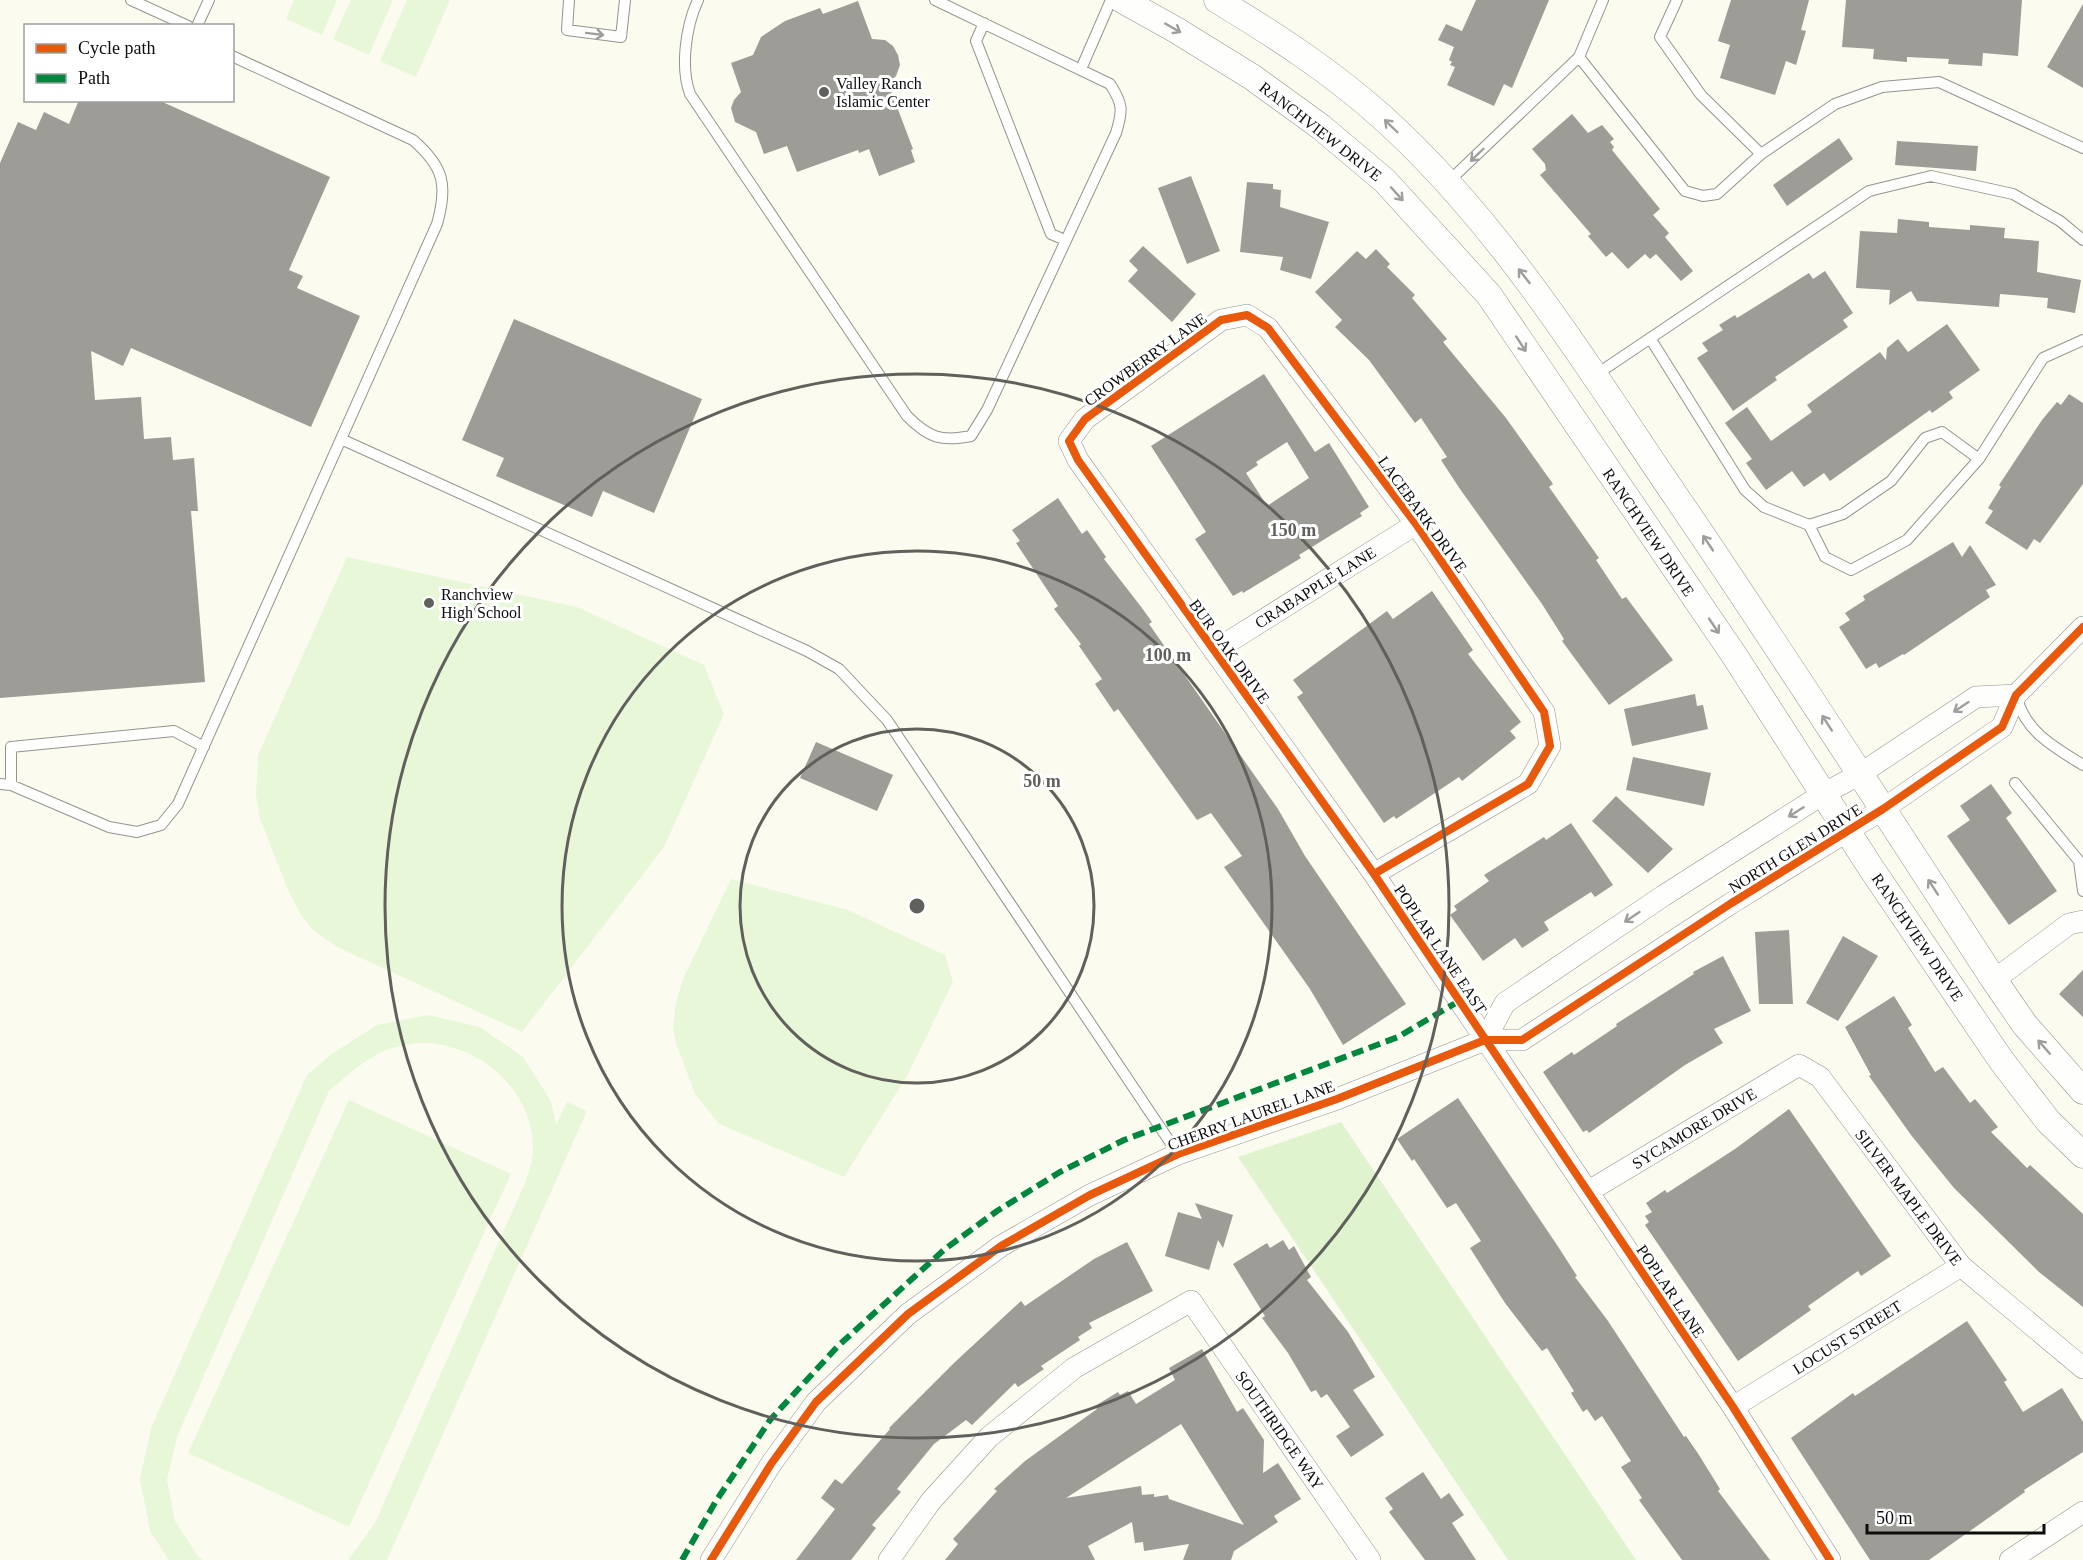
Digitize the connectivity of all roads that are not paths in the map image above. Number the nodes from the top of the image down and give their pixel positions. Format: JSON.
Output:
{"nodes":[{"id":1,"x":131,"y":0,"type":"edge"},
{"id":2,"x":209,"y":0,"type":"edge"},
{"id":3,"x":569,"y":0,"type":"edge"},
{"id":4,"x":625,"y":0,"type":"edge"},
{"id":5,"x":698,"y":0,"type":"edge"},
{"id":6,"x":935,"y":0,"type":"edge"},
{"id":7,"x":1111,"y":0,"type":"edge"},
{"id":8,"x":1122,"y":0,"type":"edge"},
{"id":9,"x":1217,"y":0,"type":"edge"},
{"id":10,"x":1603,"y":0,"type":"edge"},
{"id":11,"x":1677,"y":0,"type":"edge"},
{"id":12,"x":984,"y":23,"type":"junction"},
{"id":13,"x":184,"y":24,"type":"edge"},
{"id":14,"x":198,"y":24,"type":"edge"},
{"id":15,"x":234,"y":57,"type":"edge"},
{"id":16,"x":1579,"y":57,"type":"junction"},
{"id":17,"x":1081,"y":69,"type":"junction"},
{"id":18,"x":2083,"y":148,"type":"edge"},
{"id":19,"x":1761,"y":154,"type":"junction"},
{"id":20,"x":1447,"y":183,"type":"junction"},
{"id":21,"x":1065,"y":240,"type":"junction"},
{"id":22,"x":2083,"y":240,"type":"edge"},
{"id":23,"x":1247,"y":315,"type":"joint"},
{"id":24,"x":1650,"y":338,"type":"junction"},
{"id":25,"x":2083,"y":340,"type":"edge"},
{"id":26,"x":1593,"y":376,"type":"junction"},
{"id":27,"x":341,"y":439,"type":"junction"},
{"id":28,"x":1069,"y":441,"type":"joint"},
{"id":29,"x":1979,"y":459,"type":"junction"},
{"id":30,"x":1416,"y":524,"type":"junction"},
{"id":31,"x":1809,"y":525,"type":"junction"},
{"id":32,"x":2083,"y":627,"type":"edge"},
{"id":33,"x":1214,"y":651,"type":"junction"},
{"id":34,"x":2016,"y":695,"type":"junction"},
{"id":35,"x":204,"y":747,"type":"junction"},
{"id":36,"x":2083,"y":765,"type":"edge"},
{"id":37,"x":1860,"y":774,"type":"junction"},
{"id":38,"x":2014,"y":783,"type":"dead end"},
{"id":39,"x":5,"y":784,"type":"edge"},
{"id":40,"x":1823,"y":794,"type":"junction"},
{"id":41,"x":1883,"y":809,"type":"junction"},
{"id":42,"x":1847,"y":831,"type":"junction"},
{"id":43,"x":1374,"y":874,"type":"junction"},
{"id":44,"x":2083,"y":891,"type":"edge"},
{"id":45,"x":2083,"y":921,"type":"edge"},
{"id":46,"x":1994,"y":980,"type":"junction"},
{"id":47,"x":1485,"y":1040,"type":"junction"},
{"id":48,"x":1799,"y":1065,"type":"joint"},
{"id":49,"x":2083,"y":1091,"type":"edge"},
{"id":50,"x":1178,"y":1155,"type":"junction"},
{"id":51,"x":2083,"y":1155,"type":"edge"},
{"id":52,"x":1589,"y":1191,"type":"junction"},
{"id":53,"x":1961,"y":1266,"type":"junction"},
{"id":54,"x":2083,"y":1368,"type":"edge"},
{"id":55,"x":1733,"y":1407,"type":"junction"},
{"id":56,"x":2083,"y":1512,"type":"edge"},
{"id":57,"x":711,"y":1560,"type":"edge"},
{"id":58,"x":889,"y":1560,"type":"edge"},
{"id":59,"x":1370,"y":1560,"type":"edge"},
{"id":60,"x":1830,"y":1560,"type":"edge"},
{"id":61,"x":2010,"y":1560,"type":"edge"}],
"edges":[{"from":1,"to":13,"type":"lane"},
{"from":2,"to":14,"type":"lane"},
{"from":3,"to":4,"type":"lane","one_way":true},
{"from":5,"to":21,"type":"lane"},
{"from":6,"to":12,"type":"lane"},
{"from":7,"to":17,"type":"lane"},
{"from":8,"to":40,"type":"street","name":"RANCHVIEW DRIVE","one_way":true},
{"from":20,"to":9,"type":"street","one_way":true},
{"from":10,"to":16,"type":"lane"},
{"from":11,"to":19,"type":"lane"},
{"from":12,"to":17,"type":"lane"},
{"from":12,"to":21,"type":"lane"},
{"from":15,"to":27,"type":"lane"},
{"from":16,"to":19,"type":"lane"},
{"from":16,"to":20,"type":"lane","one_way":true},
{"from":17,"to":21,"type":"lane"},
{"from":18,"to":19,"type":"lane"},
{"from":26,"to":20,"type":"street","one_way":true},
{"from":22,"to":24,"type":"lane"},
{"from":23,"to":28,"type":"street","name":"CROWBERRY LANE"},
{"from":23,"to":30,"type":"street","name":"LACEBARK DRIVE"},
{"from":24,"to":26,"type":"lane"},
{"from":24,"to":31,"type":"lane"},
{"from":25,"to":29,"type":"lane"},
{"from":37,"to":26,"type":"street","one_way":true},
{"from":27,"to":35,"type":"lane"},
{"from":27,"to":50,"type":"lane"},
{"from":28,"to":33,"type":"street","name":"BUR OAK DRIVE"},
{"from":29,"to":31,"type":"lane"},
{"from":29,"to":31,"type":"lane"},
{"from":30,"to":33,"type":"street","name":"CRABAPPLE LANE"},
{"from":30,"to":43,"type":"street","name":"LACEBARK DRIVE"},
{"from":32,"to":34,"type":"street","name":"NORTH GLEN DRIVE"},
{"from":33,"to":43,"type":"street","name":"BUR OAK DRIVE"},
{"from":34,"to":36,"type":"lane"},
{"from":34,"to":37,"type":"street","name":"NORTH GLEN DRIVE","one_way":true},
{"from":34,"to":41,"type":"street","name":"NORTH GLEN DRIVE"},
{"from":35,"to":39,"type":"lane"},
{"from":35,"to":39,"type":"lane"},
{"from":37,"to":40,"type":"street","name":"NORTH GLEN DRIVE"},
{"from":37,"to":41,"type":"street"},
{"from":38,"to":44,"type":"lane"},
{"from":40,"to":42,"type":"street","name":"RANCHVIEW DRIVE"},
{"from":40,"to":47,"type":"street","name":"NORTH GLEN DRIVE","one_way":true},
{"from":41,"to":42,"type":"street","name":"NORTH GLEN DRIVE"},
{"from":46,"to":41,"type":"street","one_way":true},
{"from":42,"to":47,"type":"street","name":"NORTH GLEN DRIVE"},
{"from":42,"to":51,"type":"street","name":"RANCHVIEW DRIVE"},
{"from":43,"to":47,"type":"street","name":"POPLAR LANE EAST"},
{"from":45,"to":46,"type":"street"},
{"from":49,"to":46,"type":"street","one_way":true},
{"from":47,"to":50,"type":"street","name":"CHERRY LAUREL LANE"},
{"from":47,"to":52,"type":"street","name":"POPLAR LANE"},
{"from":48,"to":52,"type":"street","name":"SYCAMORE DRIVE"},
{"from":48,"to":53,"type":"street","name":"SILVER MAPLE DRIVE"},
{"from":50,"to":57,"type":"street","name":"CHERRY LAUREL LANE"},
{"from":52,"to":55,"type":"street","name":"POPLAR LANE"},
{"from":53,"to":54,"type":"street","name":"SILVER MAPLE DRIVE"},
{"from":53,"to":55,"type":"street","name":"LOCUST STREET"},
{"from":55,"to":60,"type":"street","name":"POPLAR LANE"},
{"from":56,"to":61,"type":"street"},
{"from":58,"to":59,"type":"street","name":"SOUTHRIDGE WAY"}]}
